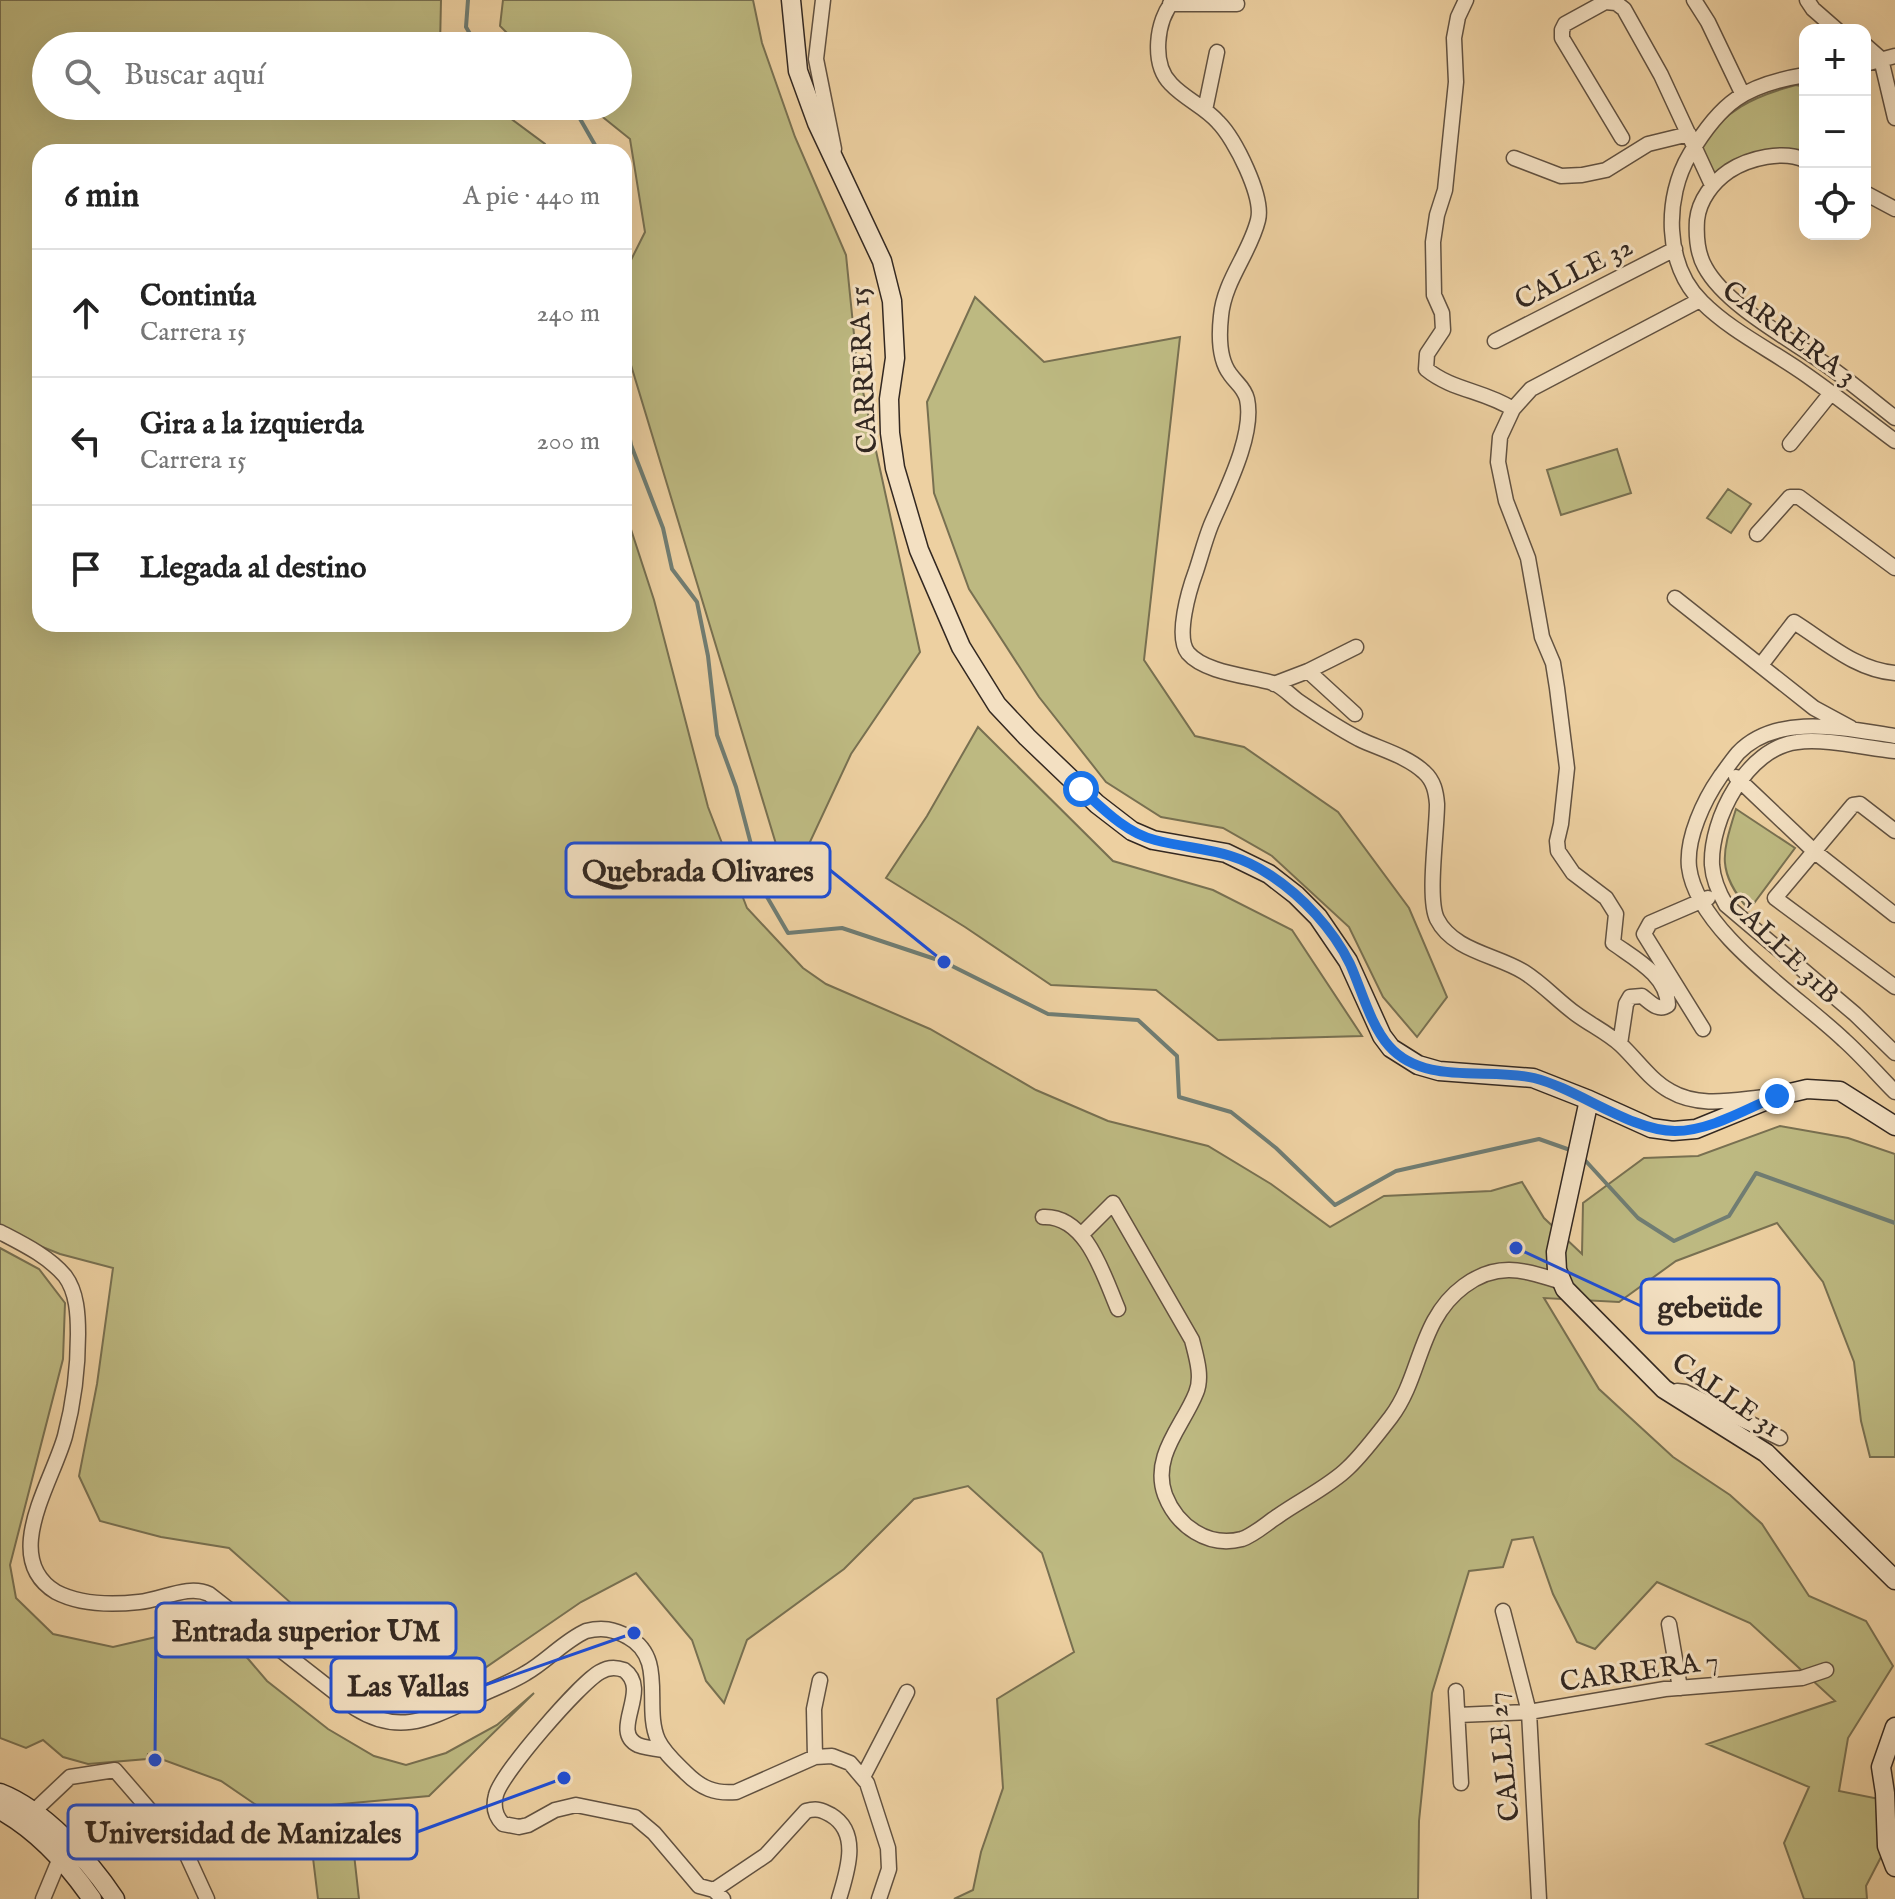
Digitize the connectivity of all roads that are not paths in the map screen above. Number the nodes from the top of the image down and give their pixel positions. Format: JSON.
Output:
{"nodes":[{"id":1,"x":791,"y":0,"type":"edge"},
{"id":2,"x":823,"y":0,"type":"edge"},
{"id":3,"x":1466,"y":0,"type":"edge"},
{"id":4,"x":1694,"y":0,"type":"edge"},
{"id":5,"x":1807,"y":0,"type":"edge"},
{"id":6,"x":1172,"y":2,"type":"edge"},
{"id":7,"x":1237,"y":4,"type":"dead end"},
{"id":8,"x":1830,"y":24,"type":"edge"},
{"id":9,"x":1217,"y":52,"type":"dead end"},
{"id":10,"x":1888,"y":58,"type":"edge"},
{"id":11,"x":1799,"y":76,"type":"edge"},
{"id":12,"x":1788,"y":78,"type":"junction"},
{"id":13,"x":1799,"y":81,"type":"edge"},
{"id":14,"x":1742,"y":93,"type":"junction"},
{"id":15,"x":1205,"y":110,"type":"junction"},
{"id":16,"x":1895,"y":118,"type":"edge"},
{"id":17,"x":1622,"y":138,"type":"dead end"},
{"id":18,"x":1691,"y":140,"type":"junction"},
{"id":19,"x":1799,"y":157,"type":"edge"},
{"id":20,"x":1514,"y":158,"type":"dead end"},
{"id":21,"x":837,"y":165,"type":"junction"},
{"id":22,"x":1712,"y":185,"type":"junction"},
{"id":23,"x":1872,"y":197,"type":"edge"},
{"id":24,"x":1895,"y":197,"type":"edge"},
{"id":25,"x":1895,"y":209,"type":"edge"},
{"id":26,"x":1675,"y":249,"type":"junction"},
{"id":27,"x":1700,"y":300,"type":"junction"},
{"id":28,"x":1495,"y":341,"type":"dead end"},
{"id":29,"x":1831,"y":393,"type":"junction"},
{"id":30,"x":1513,"y":409,"type":"junction"},
{"id":31,"x":1895,"y":418,"type":"edge"},
{"id":32,"x":1895,"y":441,"type":"edge"},
{"id":33,"x":1790,"y":444,"type":"dead end"},
{"id":34,"x":1757,"y":534,"type":"dead end"},
{"id":35,"x":1895,"y":568,"type":"edge"},
{"id":36,"x":1675,"y":598,"type":"dead end"},
{"id":37,"x":1356,"y":647,"type":"dead end"},
{"id":38,"x":1761,"y":665,"type":"junction"},
{"id":39,"x":1308,"y":671,"type":"junction"},
{"id":40,"x":1895,"y":673,"type":"edge"},
{"id":41,"x":1274,"y":684,"type":"junction"},
{"id":42,"x":1814,"y":708,"type":"junction"},
{"id":43,"x":1355,"y":714,"type":"dead end"},
{"id":44,"x":1808,"y":727,"type":"junction"},
{"id":45,"x":1856,"y":730,"type":"junction"},
{"id":46,"x":1895,"y":736,"type":"edge"},
{"id":47,"x":1895,"y":751,"type":"edge"},
{"id":48,"x":1726,"y":769,"type":"junction"},
{"id":49,"x":1741,"y":780,"type":"junction"},
{"id":50,"x":1895,"y":831,"type":"edge"},
{"id":51,"x":1815,"y":852,"type":"junction"},
{"id":52,"x":1719,"y":894,"type":"junction"},
{"id":53,"x":1701,"y":902,"type":"junction"},
{"id":54,"x":1895,"y":915,"type":"edge"},
{"id":55,"x":1895,"y":987,"type":"edge"},
{"id":56,"x":1703,"y":1029,"type":"dead end"},
{"id":57,"x":1620,"y":1044,"type":"junction"},
{"id":58,"x":1895,"y":1053,"type":"edge"},
{"id":59,"x":1895,"y":1092,"type":"edge"},
{"id":60,"x":1777,"y":1096,"type":"junction"},
{"id":61,"x":1588,"y":1106,"type":"junction"},
{"id":62,"x":1895,"y":1126,"type":"edge"},
{"id":63,"x":1043,"y":1217,"type":"dead end"},
{"id":64,"x":0,"y":1232,"type":"edge"},
{"id":65,"x":1081,"y":1235,"type":"junction"},
{"id":66,"x":1562,"y":1282,"type":"junction"},
{"id":67,"x":1118,"y":1309,"type":"dead end"},
{"id":68,"x":1664,"y":1389,"type":"junction"},
{"id":69,"x":1780,"y":1438,"type":"dead end"},
{"id":70,"x":1895,"y":1580,"type":"edge"},
{"id":71,"x":1503,"y":1611,"type":"dead end"},
{"id":72,"x":1669,"y":1624,"type":"dead end"},
{"id":73,"x":1826,"y":1670,"type":"dead end"},
{"id":74,"x":820,"y":1680,"type":"dead end"},
{"id":75,"x":1680,"y":1688,"type":"junction"},
{"id":76,"x":1456,"y":1691,"type":"dead end"},
{"id":77,"x":907,"y":1692,"type":"dead end"},
{"id":78,"x":1529,"y":1712,"type":"junction"},
{"id":79,"x":1458,"y":1715,"type":"junction"},
{"id":80,"x":1895,"y":1727,"type":"edge"},
{"id":81,"x":664,"y":1750,"type":"junction"},
{"id":82,"x":815,"y":1757,"type":"junction"},
{"id":83,"x":863,"y":1777,"type":"junction"},
{"id":84,"x":1461,"y":1783,"type":"dead end"},
{"id":85,"x":0,"y":1793,"type":"edge"},
{"id":86,"x":0,"y":1810,"type":"edge"},
{"id":87,"x":34,"y":1811,"type":"junction"},
{"id":88,"x":60,"y":1858,"type":"junction"},
{"id":89,"x":1895,"y":1867,"type":"edge"},
{"id":90,"x":718,"y":1894,"type":"edge"},
{"id":91,"x":43,"y":1899,"type":"edge"},
{"id":92,"x":92,"y":1899,"type":"edge"},
{"id":93,"x":115,"y":1899,"type":"edge"},
{"id":94,"x":207,"y":1899,"type":"edge"},
{"id":95,"x":839,"y":1899,"type":"edge"},
{"id":96,"x":879,"y":1899,"type":"edge"},
{"id":97,"x":1539,"y":1899,"type":"edge"}],
"edges":[{"from":1,"to":21,"type":"main road","name":"CARRERA 15"},
{"from":2,"to":21,"type":"street"},
{"from":3,"to":30,"type":"street"},
{"from":4,"to":14,"type":"street"},
{"from":5,"to":8,"type":"street"},
{"from":6,"to":7,"type":"street"},
{"from":6,"to":15,"type":"street"},
{"from":9,"to":15,"type":"street"},
{"from":10,"to":16,"type":"street"},
{"from":11,"to":12,"type":"street"},
{"from":12,"to":13,"type":"street"},
{"from":12,"to":14,"type":"street"},
{"from":14,"to":18,"type":"street"},
{"from":15,"to":41,"type":"street"},
{"from":17,"to":18,"type":"street"},
{"from":18,"to":20,"type":"street"},
{"from":18,"to":22,"type":"street"},
{"from":18,"to":26,"type":"street"},
{"from":19,"to":22,"type":"street"},
{"from":21,"to":61,"type":"main road","name":"CARRERA 15"},
{"from":22,"to":31,"type":"street","name":"CARRERA 3"},
{"from":23,"to":24,"type":"street"},
{"from":23,"to":25,"type":"street"},
{"from":26,"to":27,"type":"street","name":"CARRERA 3"},
{"from":26,"to":28,"type":"street","name":"CALLE 32"},
{"from":27,"to":29,"type":"street","name":"CARRERA 3"},
{"from":27,"to":30,"type":"street"},
{"from":29,"to":32,"type":"street","name":"CARRERA 3"},
{"from":29,"to":33,"type":"street"},
{"from":30,"to":57,"type":"street"},
{"from":34,"to":35,"type":"street"},
{"from":36,"to":38,"type":"street"},
{"from":37,"to":39,"type":"street"},
{"from":38,"to":40,"type":"street"},
{"from":38,"to":42,"type":"street"},
{"from":39,"to":41,"type":"street"},
{"from":39,"to":43,"type":"street"},
{"from":41,"to":57,"type":"street"},
{"from":42,"to":44,"type":"street"},
{"from":42,"to":45,"type":"street"},
{"from":44,"to":45,"type":"street","name":"CALLE 31B"},
{"from":44,"to":48,"type":"street","name":"CALLE 31B"},
{"from":45,"to":46,"type":"street","name":"CALLE 31B"},
{"from":47,"to":49,"type":"street","name":"CALLE 31B"},
{"from":48,"to":49,"type":"street"},
{"from":48,"to":53,"type":"street","name":"CALLE 31B"},
{"from":49,"to":51,"type":"street"},
{"from":49,"to":52,"type":"street","name":"CALLE 31B"},
{"from":50,"to":51,"type":"street"},
{"from":51,"to":54,"type":"street"},
{"from":51,"to":55,"type":"street"},
{"from":52,"to":53,"type":"street"},
{"from":52,"to":58,"type":"street","name":"CALLE 31B"},
{"from":53,"to":56,"type":"street"},
{"from":53,"to":59,"type":"street","name":"CALLE 31B"},
{"from":57,"to":60,"type":"street"},
{"from":60,"to":61,"type":"main road","name":"CARRERA 15"},
{"from":60,"to":62,"type":"main road","name":"CARRERA 15"},
{"from":61,"to":66,"type":"main road","name":"CALLE 31"},
{"from":63,"to":65,"type":"street"},
{"from":64,"to":81,"type":"street"},
{"from":65,"to":66,"type":"street"},
{"from":65,"to":67,"type":"street"},
{"from":66,"to":68,"type":"main road","name":"CALLE 31"},
{"from":68,"to":69,"type":"street"},
{"from":68,"to":70,"type":"main road","name":"CALLE 31"},
{"from":71,"to":78,"type":"street","name":"CALLE 27"},
{"from":72,"to":75,"type":"street"},
{"from":73,"to":75,"type":"street","name":"CARRERA 7"},
{"from":74,"to":82,"type":"street"},
{"from":75,"to":78,"type":"street","name":"CARRERA 7"},
{"from":76,"to":79,"type":"street"},
{"from":77,"to":83,"type":"street"},
{"from":78,"to":79,"type":"street","name":"CARRERA 7"},
{"from":78,"to":97,"type":"street","name":"CALLE 27"},
{"from":79,"to":84,"type":"street"},
{"from":80,"to":89,"type":"main road"},
{"from":81,"to":82,"type":"street"},
{"from":81,"to":90,"type":"street"},
{"from":82,"to":83,"type":"street"},
{"from":83,"to":96,"type":"street"},
{"from":85,"to":87,"type":"main road"},
{"from":86,"to":88,"type":"main road"},
{"from":87,"to":93,"type":"main road"},
{"from":87,"to":94,"type":"street"},
{"from":88,"to":91,"type":"street"},
{"from":88,"to":92,"type":"main road"},
{"from":90,"to":95,"type":"street"}]}
